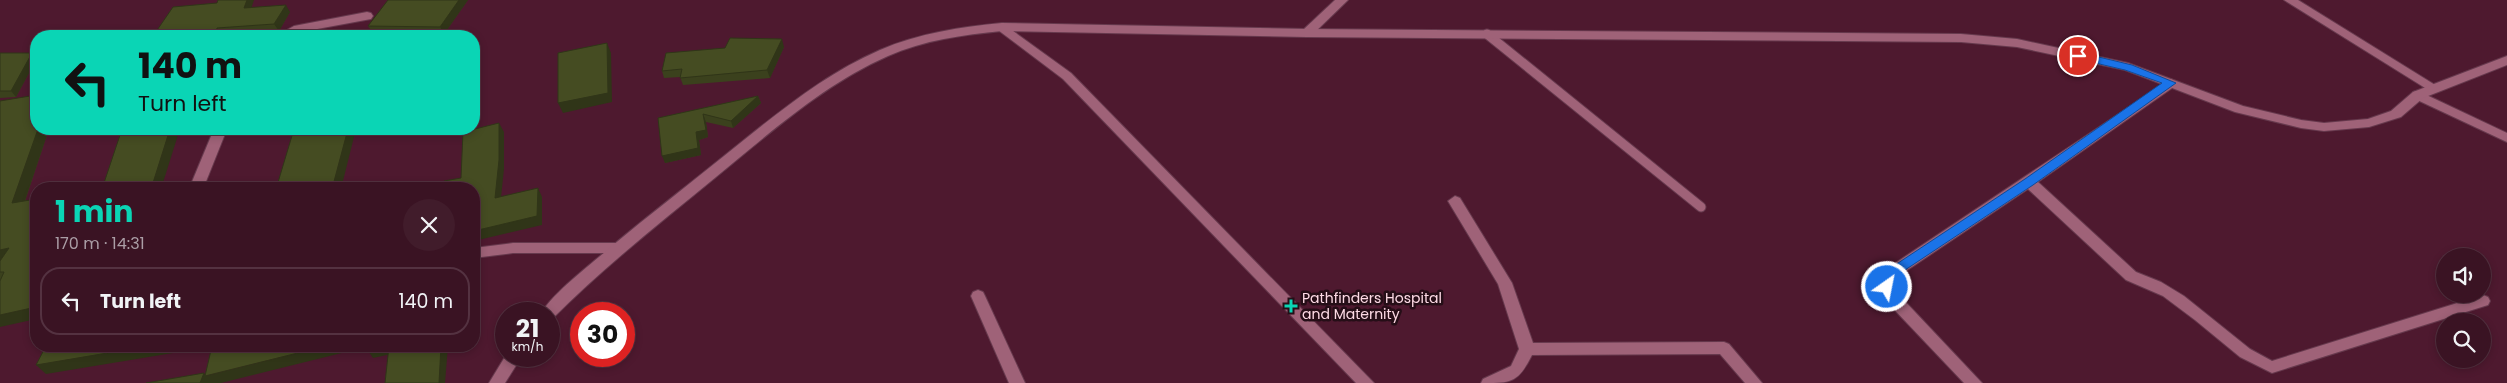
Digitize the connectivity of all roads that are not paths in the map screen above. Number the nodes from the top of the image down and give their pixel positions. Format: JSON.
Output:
{"nodes":[{"id":1,"x":1342,"y":0,"type":"edge"},
{"id":2,"x":2290,"y":0,"type":"edge"},
{"id":3,"x":367,"y":16,"type":"dead end"},
{"id":4,"x":1002,"y":27,"type":"junction"},
{"id":5,"x":296,"y":30,"type":"edge"},
{"id":6,"x":1307,"y":33,"type":"junction"},
{"id":7,"x":1487,"y":34,"type":"junction"},
{"id":8,"x":2507,"y":60,"type":"edge"},
{"id":9,"x":2171,"y":83,"type":"junction"},
{"id":10,"x":2434,"y":88,"type":"junction"},
{"id":11,"x":2418,"y":95,"type":"junction"},
{"id":12,"x":218,"y":135,"type":"edge"},
{"id":13,"x":2507,"y":138,"type":"edge"},
{"id":14,"x":199,"y":182,"type":"edge"},
{"id":15,"x":2029,"y":182,"type":"junction"},
{"id":16,"x":1455,"y":201,"type":"dead end"},
{"id":17,"x":1701,"y":207,"type":"dead end"},
{"id":18,"x":618,"y":248,"type":"junction"},
{"id":19,"x":480,"y":251,"type":"edge"},
{"id":20,"x":978,"y":296,"type":"dead end"},
{"id":21,"x":560,"y":303,"type":"edge"},
{"id":22,"x":2477,"y":303,"type":"edge"},
{"id":23,"x":1526,"y":349,"type":"junction"},
{"id":24,"x":507,"y":367,"type":"edge"},
{"id":25,"x":497,"y":383,"type":"edge"},
{"id":26,"x":1016,"y":383,"type":"edge"},
{"id":27,"x":1366,"y":383,"type":"edge"},
{"id":28,"x":1489,"y":383,"type":"edge"},
{"id":29,"x":1754,"y":383,"type":"edge"},
{"id":30,"x":1974,"y":383,"type":"edge"}],
"edges":[{"from":1,"to":6,"type":"street"},
{"from":2,"to":10,"type":"street"},
{"from":3,"to":5,"type":"street"},
{"from":4,"to":6,"type":"street"},
{"from":4,"to":18,"type":"street"},
{"from":4,"to":27,"type":"street"},
{"from":6,"to":7,"type":"street"},
{"from":7,"to":9,"type":"street"},
{"from":7,"to":17,"type":"lane"},
{"from":8,"to":10,"type":"street"},
{"from":9,"to":11,"type":"street"},
{"from":9,"to":15,"type":"street"},
{"from":10,"to":11,"type":"street"},
{"from":11,"to":13,"type":"street"},
{"from":12,"to":14,"type":"street"},
{"from":15,"to":22,"type":"street"},
{"from":15,"to":30,"type":"street"},
{"from":16,"to":23,"type":"street"},
{"from":18,"to":19,"type":"street"},
{"from":18,"to":21,"type":"street"},
{"from":20,"to":26,"type":"street"},
{"from":23,"to":28,"type":"street"},
{"from":23,"to":29,"type":"street"},
{"from":24,"to":25,"type":"street"}]}
